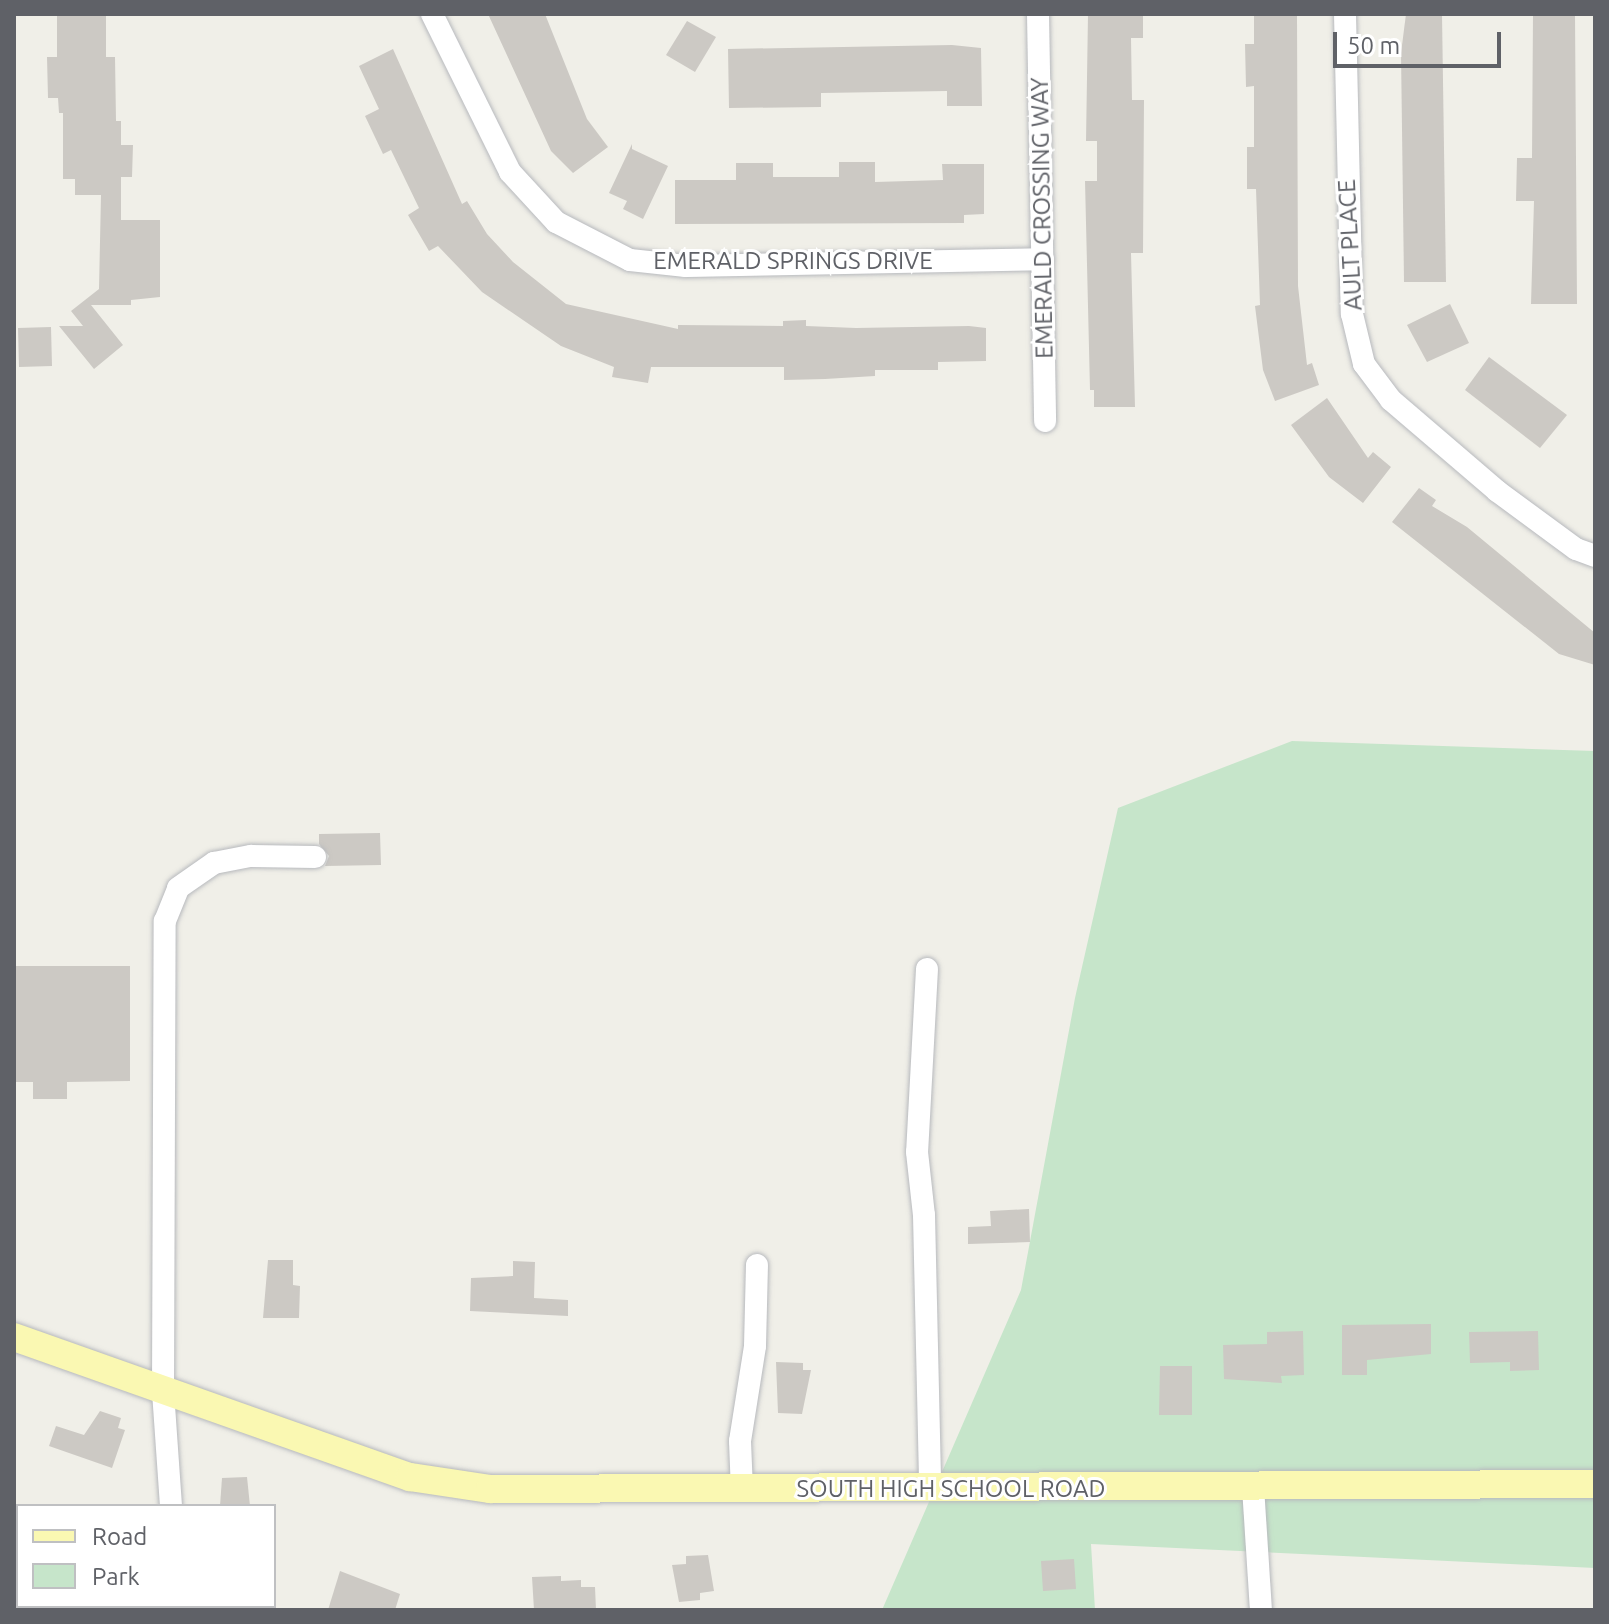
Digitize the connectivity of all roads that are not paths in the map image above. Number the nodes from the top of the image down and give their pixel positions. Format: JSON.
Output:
{"nodes":[{"id":1,"x":432,"y":14,"type":"edge"},
{"id":2,"x":1038,"y":14,"type":"edge"},
{"id":3,"x":1345,"y":14,"type":"edge"},
{"id":4,"x":1043,"y":259,"type":"junction"},
{"id":5,"x":1045,"y":421,"type":"dead end"},
{"id":6,"x":1595,"y":556,"type":"edge"},
{"id":7,"x":315,"y":857,"type":"dead end"},
{"id":8,"x":927,"y":969,"type":"dead end"},
{"id":9,"x":757,"y":1265,"type":"dead end"},
{"id":10,"x":15,"y":1339,"type":"edge"},
{"id":11,"x":163,"y":1391,"type":"junction"},
{"id":12,"x":1595,"y":1484,"type":"edge"},
{"id":13,"x":1253,"y":1487,"type":"junction"},
{"id":14,"x":930,"y":1489,"type":"junction"},
{"id":15,"x":742,"y":1491,"type":"junction"},
{"id":16,"x":171,"y":1504,"type":"edge"},
{"id":17,"x":1261,"y":1610,"type":"edge"}],
"edges":[{"from":1,"to":4,"type":"street","name":"EMERALD SPRINGS DRIVE"},
{"from":2,"to":4,"type":"street","name":"EMERALD CROSSING WAY"},
{"from":3,"to":6,"type":"street","name":"AULT PLACE"},
{"from":4,"to":5,"type":"street","name":"EMERALD CROSSING WAY"},
{"from":7,"to":11,"type":"street"},
{"from":8,"to":14,"type":"street"},
{"from":9,"to":15,"type":"street"},
{"from":10,"to":11,"type":"main road","name":"SOUTH HIGH SCHOOL ROAD"},
{"from":11,"to":15,"type":"main road","name":"SOUTH HIGH SCHOOL ROAD"},
{"from":11,"to":16,"type":"street"},
{"from":12,"to":13,"type":"main road","name":"SOUTH HIGH SCHOOL ROAD"},
{"from":13,"to":14,"type":"main road","name":"SOUTH HIGH SCHOOL ROAD"},
{"from":13,"to":17,"type":"street"},
{"from":14,"to":15,"type":"main road","name":"SOUTH HIGH SCHOOL ROAD"}]}
